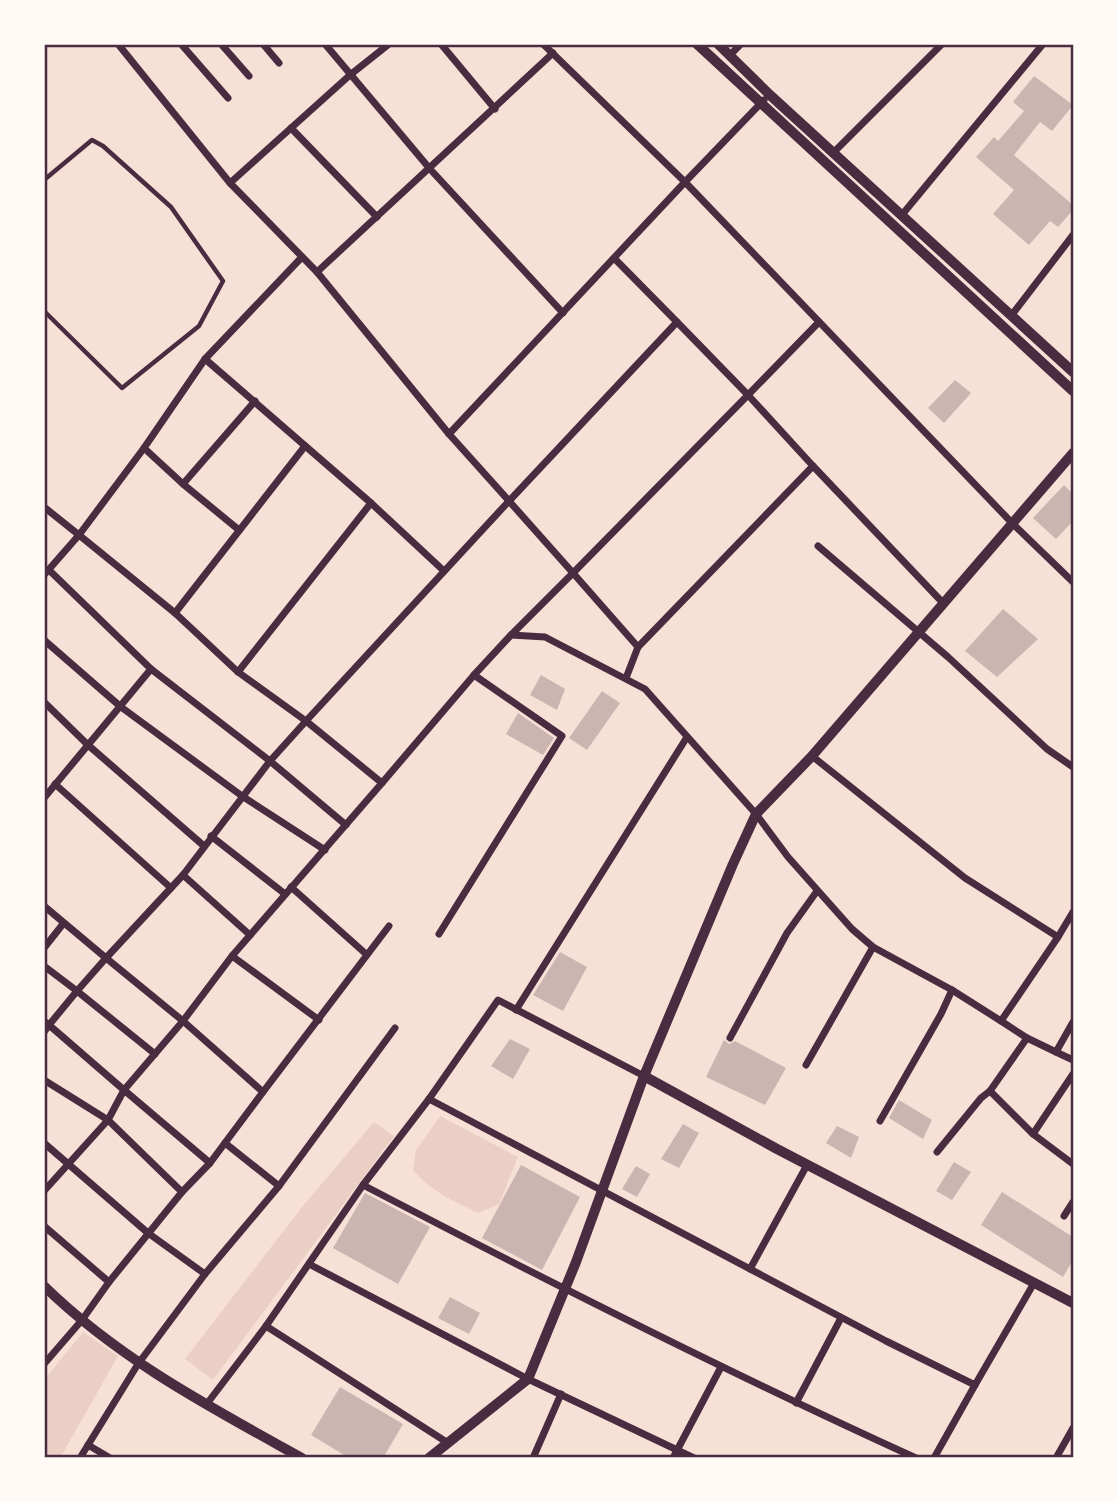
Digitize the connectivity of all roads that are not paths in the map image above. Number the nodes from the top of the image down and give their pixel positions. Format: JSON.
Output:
{"nodes":[{"id":1,"x":118,"y":44,"type":"edge"},
{"id":2,"x":181,"y":44,"type":"edge"},
{"id":3,"x":221,"y":44,"type":"edge"},
{"id":4,"x":262,"y":44,"type":"edge"},
{"id":5,"x":325,"y":44,"type":"edge"},
{"id":6,"x":389,"y":44,"type":"edge"},
{"id":7,"x":441,"y":44,"type":"edge"},
{"id":8,"x":543,"y":44,"type":"edge"},
{"id":9,"x":697,"y":44,"type":"edge"},
{"id":10,"x":718,"y":44,"type":"edge"},
{"id":11,"x":741,"y":44,"type":"edge"},
{"id":12,"x":942,"y":44,"type":"edge"},
{"id":13,"x":1043,"y":44,"type":"edge"},
{"id":14,"x":553,"y":53,"type":"junction"},
{"id":15,"x":730,"y":55,"type":"junction"},
{"id":16,"x":279,"y":63,"type":"dead end"},
{"id":17,"x":350,"y":75,"type":"junction"},
{"id":18,"x":249,"y":76,"type":"dead end"},
{"id":19,"x":769,"y":95,"type":"junction"},
{"id":20,"x":229,"y":98,"type":"dead end"},
{"id":21,"x":761,"y":104,"type":"junction"},
{"id":22,"x":495,"y":109,"type":"junction"},
{"id":23,"x":291,"y":128,"type":"junction"},
{"id":24,"x":833,"y":153,"type":"junction"},
{"id":25,"x":430,"y":169,"type":"junction"},
{"id":26,"x":44,"y":180,"type":"edge"},
{"id":27,"x":685,"y":182,"type":"junction"},
{"id":28,"x":230,"y":183,"type":"junction"},
{"id":29,"x":901,"y":216,"type":"junction"},
{"id":30,"x":377,"y":217,"type":"junction"},
{"id":31,"x":1073,"y":235,"type":"edge"},
{"id":32,"x":302,"y":257,"type":"junction"},
{"id":33,"x":615,"y":259,"type":"junction"},
{"id":34,"x":317,"y":272,"type":"junction"},
{"id":35,"x":44,"y":311,"type":"edge"},
{"id":36,"x":563,"y":313,"type":"junction"},
{"id":37,"x":1011,"y":316,"type":"junction"},
{"id":38,"x":677,"y":322,"type":"junction"},
{"id":39,"x":819,"y":322,"type":"junction"},
{"id":40,"x":205,"y":359,"type":"junction"},
{"id":41,"x":1073,"y":372,"type":"edge"},
{"id":42,"x":1073,"y":391,"type":"edge"},
{"id":43,"x":748,"y":395,"type":"junction"},
{"id":44,"x":255,"y":401,"type":"junction"},
{"id":45,"x":449,"y":433,"type":"junction"},
{"id":46,"x":305,"y":446,"type":"junction"},
{"id":47,"x":144,"y":448,"type":"junction"},
{"id":48,"x":1073,"y":453,"type":"edge"},
{"id":49,"x":813,"y":466,"type":"junction"},
{"id":50,"x":183,"y":484,"type":"junction"},
{"id":51,"x":509,"y":501,"type":"junction"},
{"id":52,"x":371,"y":503,"type":"junction"},
{"id":53,"x":44,"y":507,"type":"edge"},
{"id":54,"x":1013,"y":524,"type":"junction"},
{"id":55,"x":239,"y":530,"type":"junction"},
{"id":56,"x":79,"y":535,"type":"junction"},
{"id":57,"x":818,"y":546,"type":"dead end"},
{"id":58,"x":444,"y":571,"type":"junction"},
{"id":59,"x":46,"y":573,"type":"edge"},
{"id":60,"x":573,"y":573,"type":"junction"},
{"id":61,"x":1073,"y":582,"type":"edge"},
{"id":62,"x":944,"y":604,"type":"junction"},
{"id":63,"x":175,"y":613,"type":"junction"},
{"id":64,"x":920,"y":632,"type":"junction"},
{"id":65,"x":511,"y":635,"type":"junction"},
{"id":66,"x":44,"y":640,"type":"edge"},
{"id":67,"x":638,"y":647,"type":"junction"},
{"id":68,"x":151,"y":669,"type":"junction"},
{"id":69,"x":238,"y":672,"type":"junction"},
{"id":70,"x":474,"y":675,"type":"junction"},
{"id":71,"x":626,"y":678,"type":"junction"},
{"id":72,"x":44,"y":702,"type":"edge"},
{"id":73,"x":121,"y":707,"type":"junction"},
{"id":74,"x":306,"y":721,"type":"junction"},
{"id":75,"x":687,"y":737,"type":"junction"},
{"id":76,"x":88,"y":745,"type":"junction"},
{"id":77,"x":812,"y":756,"type":"junction"},
{"id":78,"x":270,"y":761,"type":"junction"},
{"id":79,"x":1073,"y":767,"type":"edge"},
{"id":80,"x":382,"y":783,"type":"junction"},
{"id":81,"x":55,"y":784,"type":"junction"},
{"id":82,"x":242,"y":796,"type":"junction"},
{"id":83,"x":44,"y":798,"type":"edge"},
{"id":84,"x":756,"y":814,"type":"junction"},
{"id":85,"x":346,"y":825,"type":"junction"},
{"id":86,"x":211,"y":836,"type":"junction"},
{"id":87,"x":204,"y":846,"type":"junction"},
{"id":88,"x":325,"y":850,"type":"junction"},
{"id":89,"x":183,"y":875,"type":"junction"},
{"id":90,"x":291,"y":887,"type":"junction"},
{"id":91,"x":171,"y":888,"type":"junction"},
{"id":92,"x":817,"y":891,"type":"junction"},
{"id":93,"x":285,"y":894,"type":"junction"},
{"id":94,"x":44,"y":906,"type":"edge"},
{"id":95,"x":1073,"y":912,"type":"edge"},
{"id":96,"x":62,"y":923,"type":"junction"},
{"id":97,"x":388,"y":926,"type":"dead end"},
{"id":98,"x":439,"y":934,"type":"dead end"},
{"id":99,"x":250,"y":935,"type":"junction"},
{"id":100,"x":1058,"y":937,"type":"junction"},
{"id":101,"x":873,"y":947,"type":"junction"},
{"id":102,"x":44,"y":948,"type":"edge"},
{"id":103,"x":366,"y":954,"type":"junction"},
{"id":104,"x":232,"y":956,"type":"junction"},
{"id":105,"x":106,"y":958,"type":"junction"},
{"id":106,"x":44,"y":966,"type":"edge"},
{"id":107,"x":952,"y":990,"type":"junction"},
{"id":108,"x":77,"y":991,"type":"junction"},
{"id":109,"x":516,"y":1010,"type":"junction"},
{"id":110,"x":319,"y":1020,"type":"junction"},
{"id":111,"x":183,"y":1021,"type":"junction"},
{"id":112,"x":1001,"y":1021,"type":"junction"},
{"id":113,"x":1073,"y":1022,"type":"edge"},
{"id":114,"x":46,"y":1026,"type":"edge"},
{"id":115,"x":395,"y":1028,"type":"dead end"},
{"id":116,"x":730,"y":1038,"type":"dead end"},
{"id":117,"x":1027,"y":1038,"type":"junction"},
{"id":118,"x":1056,"y":1052,"type":"junction"},
{"id":119,"x":155,"y":1054,"type":"junction"},
{"id":120,"x":1073,"y":1060,"type":"edge"},
{"id":121,"x":806,"y":1065,"type":"dead end"},
{"id":122,"x":1073,"y":1074,"type":"edge"},
{"id":123,"x":644,"y":1076,"type":"junction"},
{"id":124,"x":44,"y":1080,"type":"edge"},
{"id":125,"x":124,"y":1090,"type":"junction"},
{"id":126,"x":990,"y":1091,"type":"junction"},
{"id":127,"x":263,"y":1092,"type":"junction"},
{"id":128,"x":429,"y":1099,"type":"junction"},
{"id":129,"x":108,"y":1120,"type":"junction"},
{"id":130,"x":880,"y":1121,"type":"dead end"},
{"id":131,"x":1033,"y":1134,"type":"junction"},
{"id":132,"x":44,"y":1143,"type":"edge"},
{"id":133,"x":225,"y":1143,"type":"junction"},
{"id":134,"x":937,"y":1152,"type":"dead end"},
{"id":135,"x":68,"y":1163,"type":"junction"},
{"id":136,"x":210,"y":1163,"type":"junction"},
{"id":137,"x":1073,"y":1164,"type":"edge"},
{"id":138,"x":807,"y":1165,"type":"junction"},
{"id":139,"x":363,"y":1185,"type":"junction"},
{"id":140,"x":279,"y":1186,"type":"junction"},
{"id":141,"x":601,"y":1190,"type":"junction"},
{"id":142,"x":44,"y":1191,"type":"edge"},
{"id":143,"x":182,"y":1192,"type":"junction"},
{"id":144,"x":1073,"y":1202,"type":"edge"},
{"id":145,"x":1064,"y":1216,"type":"dead end"},
{"id":146,"x":44,"y":1226,"type":"edge"},
{"id":147,"x":148,"y":1233,"type":"junction"},
{"id":148,"x":309,"y":1264,"type":"junction"},
{"id":149,"x":750,"y":1269,"type":"junction"},
{"id":150,"x":205,"y":1274,"type":"junction"},
{"id":151,"x":109,"y":1282,"type":"junction"},
{"id":152,"x":1034,"y":1283,"type":"junction"},
{"id":153,"x":564,"y":1290,"type":"junction"},
{"id":154,"x":46,"y":1293,"type":"edge"},
{"id":155,"x":1073,"y":1303,"type":"edge"},
{"id":156,"x":841,"y":1318,"type":"junction"},
{"id":157,"x":82,"y":1320,"type":"junction"},
{"id":158,"x":266,"y":1326,"type":"junction"},
{"id":159,"x":44,"y":1364,"type":"edge"},
{"id":160,"x":138,"y":1364,"type":"junction"},
{"id":161,"x":721,"y":1367,"type":"junction"},
{"id":162,"x":528,"y":1379,"type":"junction"},
{"id":163,"x":975,"y":1385,"type":"junction"},
{"id":164,"x":561,"y":1394,"type":"junction"},
{"id":165,"x":796,"y":1404,"type":"junction"},
{"id":166,"x":206,"y":1405,"type":"junction"},
{"id":167,"x":1073,"y":1428,"type":"edge"},
{"id":168,"x":448,"y":1443,"type":"junction"},
{"id":169,"x":88,"y":1445,"type":"junction"},
{"id":170,"x":677,"y":1450,"type":"junction"},
{"id":171,"x":80,"y":1458,"type":"edge"},
{"id":172,"x":110,"y":1458,"type":"edge"},
{"id":173,"x":302,"y":1458,"type":"edge"},
{"id":174,"x":432,"y":1458,"type":"edge"},
{"id":175,"x":533,"y":1458,"type":"edge"},
{"id":176,"x":673,"y":1458,"type":"edge"},
{"id":177,"x":694,"y":1458,"type":"edge"},
{"id":178,"x":916,"y":1458,"type":"edge"},
{"id":179,"x":934,"y":1458,"type":"edge"},
{"id":180,"x":1056,"y":1458,"type":"edge"}],
"edges":[{"from":1,"to":28,"type":"street"},
{"from":2,"to":20,"type":"street"},
{"from":3,"to":18,"type":"street"},
{"from":4,"to":16,"type":"street"},
{"from":5,"to":17,"type":"street"},
{"from":6,"to":17,"type":"street"},
{"from":7,"to":22,"type":"street"},
{"from":8,"to":14,"type":"street"},
{"from":9,"to":21,"type":"street"},
{"from":10,"to":15,"type":"street"},
{"from":11,"to":15,"type":"street"},
{"from":12,"to":24,"type":"street"},
{"from":13,"to":29,"type":"street"},
{"from":14,"to":22,"type":"street"},
{"from":14,"to":27,"type":"street"},
{"from":15,"to":19,"type":"street"},
{"from":17,"to":23,"type":"street"},
{"from":17,"to":25,"type":"street"},
{"from":19,"to":21,"type":"street"},
{"from":19,"to":24,"type":"street"},
{"from":21,"to":27,"type":"street"},
{"from":21,"to":42,"type":"street"},
{"from":22,"to":25,"type":"street"},
{"from":23,"to":28,"type":"street"},
{"from":23,"to":30,"type":"street"},
{"from":24,"to":29,"type":"street"},
{"from":25,"to":30,"type":"street"},
{"from":25,"to":36,"type":"street"},
{"from":26,"to":35,"type":"lane"},
{"from":27,"to":33,"type":"street"},
{"from":27,"to":39,"type":"street"},
{"from":28,"to":32,"type":"street"},
{"from":29,"to":37,"type":"street"},
{"from":30,"to":34,"type":"street"},
{"from":31,"to":37,"type":"street"},
{"from":32,"to":34,"type":"street"},
{"from":32,"to":40,"type":"street"},
{"from":33,"to":36,"type":"street"},
{"from":33,"to":38,"type":"street"},
{"from":34,"to":45,"type":"street"},
{"from":36,"to":45,"type":"street"},
{"from":37,"to":41,"type":"street"},
{"from":38,"to":43,"type":"street"},
{"from":38,"to":51,"type":"street"},
{"from":39,"to":43,"type":"street"},
{"from":39,"to":54,"type":"street"},
{"from":40,"to":44,"type":"street"},
{"from":40,"to":47,"type":"street"},
{"from":43,"to":49,"type":"street"},
{"from":43,"to":60,"type":"street"},
{"from":44,"to":46,"type":"street"},
{"from":44,"to":50,"type":"street"},
{"from":45,"to":51,"type":"street"},
{"from":46,"to":52,"type":"street"},
{"from":46,"to":55,"type":"street"},
{"from":47,"to":50,"type":"street"},
{"from":47,"to":56,"type":"street"},
{"from":48,"to":54,"type":"street"},
{"from":49,"to":62,"type":"street"},
{"from":49,"to":67,"type":"street"},
{"from":50,"to":55,"type":"street"},
{"from":51,"to":58,"type":"street"},
{"from":51,"to":60,"type":"street"},
{"from":52,"to":58,"type":"street"},
{"from":52,"to":69,"type":"street"},
{"from":53,"to":56,"type":"street"},
{"from":54,"to":61,"type":"street"},
{"from":54,"to":62,"type":"street"},
{"from":55,"to":63,"type":"street"},
{"from":56,"to":59,"type":"street"},
{"from":56,"to":63,"type":"street"},
{"from":57,"to":64,"type":"street"},
{"from":58,"to":74,"type":"street"},
{"from":59,"to":68,"type":"street"},
{"from":60,"to":65,"type":"street"},
{"from":60,"to":67,"type":"street"},
{"from":62,"to":64,"type":"street"},
{"from":63,"to":69,"type":"street"},
{"from":64,"to":77,"type":"street"},
{"from":64,"to":79,"type":"street"},
{"from":65,"to":70,"type":"street"},
{"from":65,"to":71,"type":"street"},
{"from":66,"to":73,"type":"street"},
{"from":67,"to":71,"type":"street"},
{"from":68,"to":73,"type":"street"},
{"from":68,"to":78,"type":"street"},
{"from":69,"to":74,"type":"street"},
{"from":70,"to":80,"type":"street"},
{"from":70,"to":98,"type":"street"},
{"from":71,"to":75,"type":"street"},
{"from":72,"to":76,"type":"street"},
{"from":73,"to":76,"type":"street"},
{"from":73,"to":82,"type":"street"},
{"from":74,"to":78,"type":"street"},
{"from":74,"to":80,"type":"street"},
{"from":75,"to":84,"type":"street"},
{"from":75,"to":109,"type":"street"},
{"from":76,"to":81,"type":"street"},
{"from":76,"to":87,"type":"street"},
{"from":77,"to":84,"type":"street"},
{"from":77,"to":100,"type":"street"},
{"from":78,"to":82,"type":"street"},
{"from":78,"to":85,"type":"street"},
{"from":80,"to":85,"type":"street"},
{"from":81,"to":83,"type":"street"},
{"from":81,"to":91,"type":"street"},
{"from":82,"to":86,"type":"street"},
{"from":82,"to":88,"type":"street"},
{"from":84,"to":92,"type":"street"},
{"from":84,"to":123,"type":"street"},
{"from":85,"to":88,"type":"street"},
{"from":86,"to":87,"type":"street"},
{"from":86,"to":93,"type":"street"},
{"from":87,"to":89,"type":"street"},
{"from":88,"to":90,"type":"street"},
{"from":89,"to":91,"type":"street"},
{"from":89,"to":99,"type":"street"},
{"from":90,"to":93,"type":"street"},
{"from":90,"to":103,"type":"street"},
{"from":91,"to":105,"type":"street"},
{"from":92,"to":101,"type":"street"},
{"from":92,"to":116,"type":"street"},
{"from":93,"to":99,"type":"street"},
{"from":94,"to":96,"type":"street"},
{"from":95,"to":100,"type":"street"},
{"from":96,"to":102,"type":"street"},
{"from":96,"to":105,"type":"street"},
{"from":97,"to":103,"type":"street"},
{"from":99,"to":104,"type":"street"},
{"from":100,"to":112,"type":"street"},
{"from":101,"to":107,"type":"street"},
{"from":101,"to":121,"type":"street"},
{"from":103,"to":110,"type":"street"},
{"from":104,"to":110,"type":"street"},
{"from":104,"to":111,"type":"street"},
{"from":105,"to":108,"type":"street"},
{"from":105,"to":111,"type":"street"},
{"from":106,"to":108,"type":"street"},
{"from":107,"to":112,"type":"street"},
{"from":107,"to":130,"type":"street"},
{"from":108,"to":114,"type":"street"},
{"from":108,"to":119,"type":"street"},
{"from":109,"to":123,"type":"street"},
{"from":109,"to":128,"type":"street"},
{"from":110,"to":127,"type":"street"},
{"from":111,"to":119,"type":"street"},
{"from":111,"to":127,"type":"street"},
{"from":112,"to":117,"type":"street"},
{"from":113,"to":118,"type":"street"},
{"from":114,"to":125,"type":"street"},
{"from":115,"to":140,"type":"street"},
{"from":117,"to":118,"type":"street"},
{"from":117,"to":126,"type":"street"},
{"from":118,"to":120,"type":"street"},
{"from":119,"to":125,"type":"street"},
{"from":122,"to":131,"type":"street"},
{"from":123,"to":138,"type":"street"},
{"from":123,"to":141,"type":"street"},
{"from":124,"to":129,"type":"street"},
{"from":125,"to":129,"type":"street"},
{"from":125,"to":136,"type":"street"},
{"from":126,"to":131,"type":"street"},
{"from":126,"to":134,"type":"street"},
{"from":127,"to":133,"type":"street"},
{"from":128,"to":139,"type":"street"},
{"from":128,"to":141,"type":"street"},
{"from":129,"to":135,"type":"street"},
{"from":129,"to":143,"type":"street"},
{"from":131,"to":137,"type":"street"},
{"from":132,"to":135,"type":"street"},
{"from":133,"to":136,"type":"street"},
{"from":133,"to":140,"type":"street"},
{"from":135,"to":142,"type":"street"},
{"from":135,"to":147,"type":"street"},
{"from":136,"to":143,"type":"street"},
{"from":138,"to":149,"type":"street"},
{"from":138,"to":152,"type":"street"},
{"from":139,"to":148,"type":"street"},
{"from":139,"to":153,"type":"street"},
{"from":140,"to":150,"type":"street"},
{"from":141,"to":149,"type":"street"},
{"from":141,"to":153,"type":"street"},
{"from":143,"to":147,"type":"street"},
{"from":144,"to":145,"type":"street"},
{"from":146,"to":151,"type":"street"},
{"from":147,"to":150,"type":"street"},
{"from":147,"to":151,"type":"street"},
{"from":148,"to":158,"type":"street"},
{"from":148,"to":162,"type":"street"},
{"from":149,"to":156,"type":"street"},
{"from":150,"to":160,"type":"street"},
{"from":151,"to":157,"type":"street"},
{"from":152,"to":155,"type":"street"},
{"from":152,"to":163,"type":"street"},
{"from":153,"to":161,"type":"street"},
{"from":153,"to":162,"type":"street"},
{"from":154,"to":157,"type":"street"},
{"from":156,"to":163,"type":"street"},
{"from":156,"to":165,"type":"street"},
{"from":157,"to":159,"type":"street"},
{"from":157,"to":160,"type":"street"},
{"from":158,"to":166,"type":"street"},
{"from":158,"to":168,"type":"street"},
{"from":160,"to":166,"type":"street"},
{"from":160,"to":169,"type":"street"},
{"from":161,"to":165,"type":"street"},
{"from":161,"to":170,"type":"street"},
{"from":162,"to":164,"type":"street"},
{"from":162,"to":168,"type":"street"},
{"from":163,"to":179,"type":"street"},
{"from":164,"to":170,"type":"street"},
{"from":164,"to":175,"type":"street"},
{"from":165,"to":178,"type":"street"},
{"from":166,"to":173,"type":"street"},
{"from":167,"to":180,"type":"street"},
{"from":168,"to":174,"type":"street"},
{"from":169,"to":171,"type":"street"},
{"from":169,"to":172,"type":"street"},
{"from":170,"to":176,"type":"street"},
{"from":170,"to":177,"type":"street"}]}
